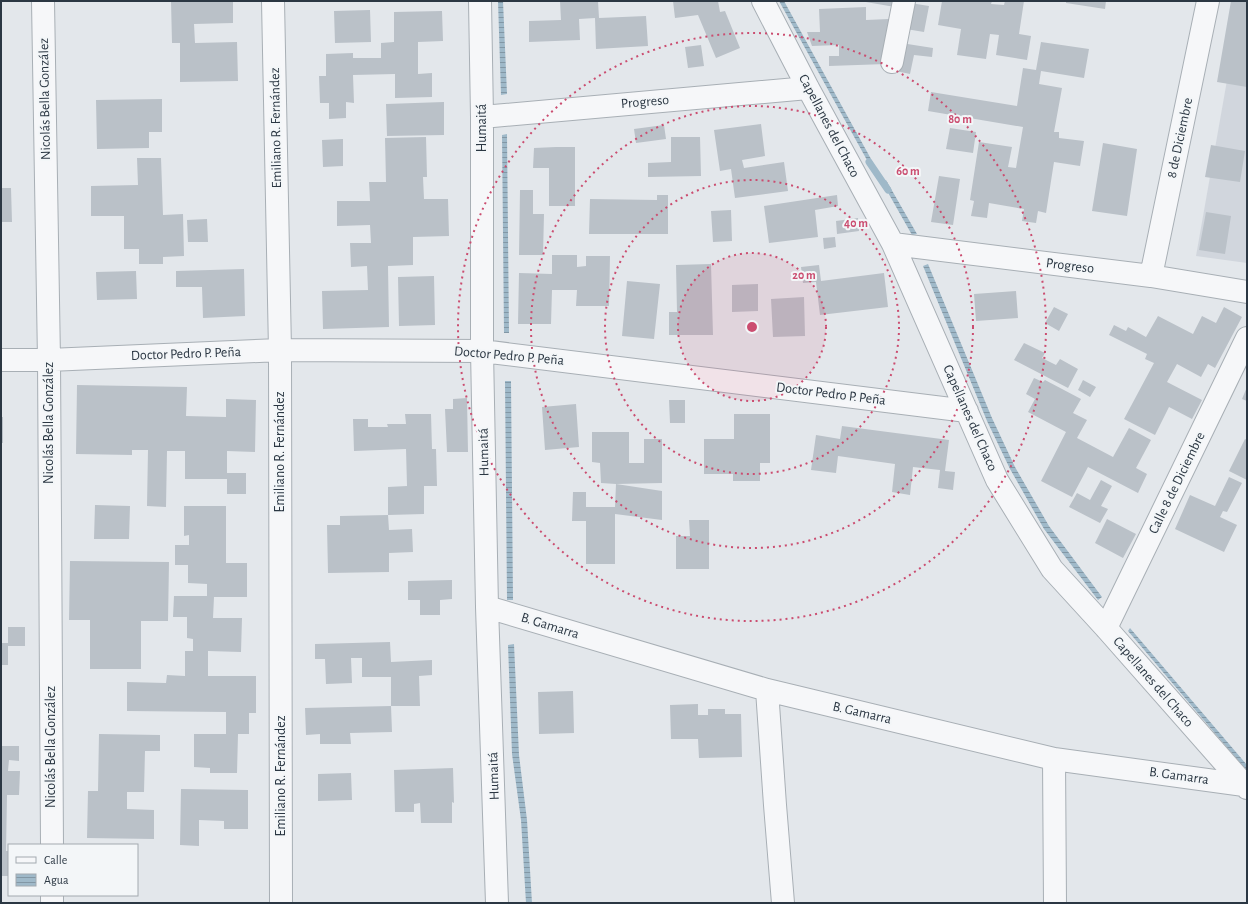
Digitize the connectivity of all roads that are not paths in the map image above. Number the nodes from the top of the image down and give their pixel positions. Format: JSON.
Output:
{"nodes":[{"id":1,"x":43,"y":1,"type":"edge"},
{"id":2,"x":273,"y":1,"type":"edge"},
{"id":3,"x":480,"y":1,"type":"edge"},
{"id":4,"x":763,"y":1,"type":"edge"},
{"id":5,"x":904,"y":1,"type":"edge"},
{"id":6,"x":1208,"y":1,"type":"edge"},
{"id":7,"x":892,"y":62,"type":"dead end"},
{"id":8,"x":808,"y":88,"type":"junction"},
{"id":9,"x":482,"y":117,"type":"junction"},
{"id":10,"x":893,"y":244,"type":"junction"},
{"id":11,"x":1151,"y":276,"type":"junction"},
{"id":12,"x":1247,"y":292,"type":"edge"},
{"id":13,"x":1247,"y":338,"type":"edge"},
{"id":14,"x":280,"y":350,"type":"junction"},
{"id":15,"x":482,"y":351,"type":"junction"},
{"id":16,"x":1,"y":360,"type":"edge"},
{"id":17,"x":49,"y":360,"type":"junction"},
{"id":18,"x":967,"y":411,"type":"junction"},
{"id":19,"x":487,"y":607,"type":"junction"},
{"id":20,"x":1106,"y":628,"type":"junction"},
{"id":21,"x":767,"y":690,"type":"junction"},
{"id":22,"x":1054,"y":759,"type":"junction"},
{"id":23,"x":1246,"y":787,"type":"edge"},
{"id":24,"x":52,"y":844,"type":"edge"},
{"id":25,"x":281,"y":903,"type":"edge"},
{"id":26,"x":497,"y":903,"type":"edge"},
{"id":27,"x":783,"y":903,"type":"edge"},
{"id":28,"x":1055,"y":903,"type":"edge"}],
"edges":[{"from":1,"to":17,"type":"street","name":"Nicolás Bella González"},
{"from":2,"to":14,"type":"street","name":"Emiliano R. Fernández"},
{"from":3,"to":9,"type":"street","name":"Humaitá"},
{"from":4,"to":8,"type":"street","name":"Capellanes del Chaco"},
{"from":5,"to":7,"type":"street"},
{"from":6,"to":11,"type":"street","name":"8 de Diciembre"},
{"from":8,"to":9,"type":"street","name":"Progreso"},
{"from":8,"to":10,"type":"street","name":"Capellanes del Chaco"},
{"from":9,"to":15,"type":"street","name":"Humaitá"},
{"from":10,"to":11,"type":"street","name":"Progreso"},
{"from":10,"to":18,"type":"street","name":"Capellanes del Chaco"},
{"from":11,"to":12,"type":"street","name":"Progreso"},
{"from":13,"to":20,"type":"street","name":"Calle 8 de Diciembre"},
{"from":14,"to":15,"type":"street","name":"Doctor Pedro P. Peña"},
{"from":14,"to":17,"type":"street","name":"Doctor Pedro P. Peña"},
{"from":14,"to":25,"type":"street","name":"Emiliano R. Fernández"},
{"from":15,"to":18,"type":"street","name":"Doctor Pedro P. Peña"},
{"from":15,"to":19,"type":"street","name":"Humaitá"},
{"from":16,"to":17,"type":"street","name":"Doctor Pedro P. Peña"},
{"from":17,"to":24,"type":"street","name":"Nicolás Bella González"},
{"from":18,"to":20,"type":"street","name":"Capellanes del Chaco"},
{"from":19,"to":21,"type":"street","name":"B. Gamarra"},
{"from":19,"to":26,"type":"street","name":"Humaitá"},
{"from":20,"to":23,"type":"street","name":"Capellanes del Chaco"},
{"from":21,"to":22,"type":"street","name":"B. Gamarra"},
{"from":21,"to":27,"type":"street"},
{"from":22,"to":23,"type":"street","name":"B. Gamarra"},
{"from":22,"to":28,"type":"street"}]}
